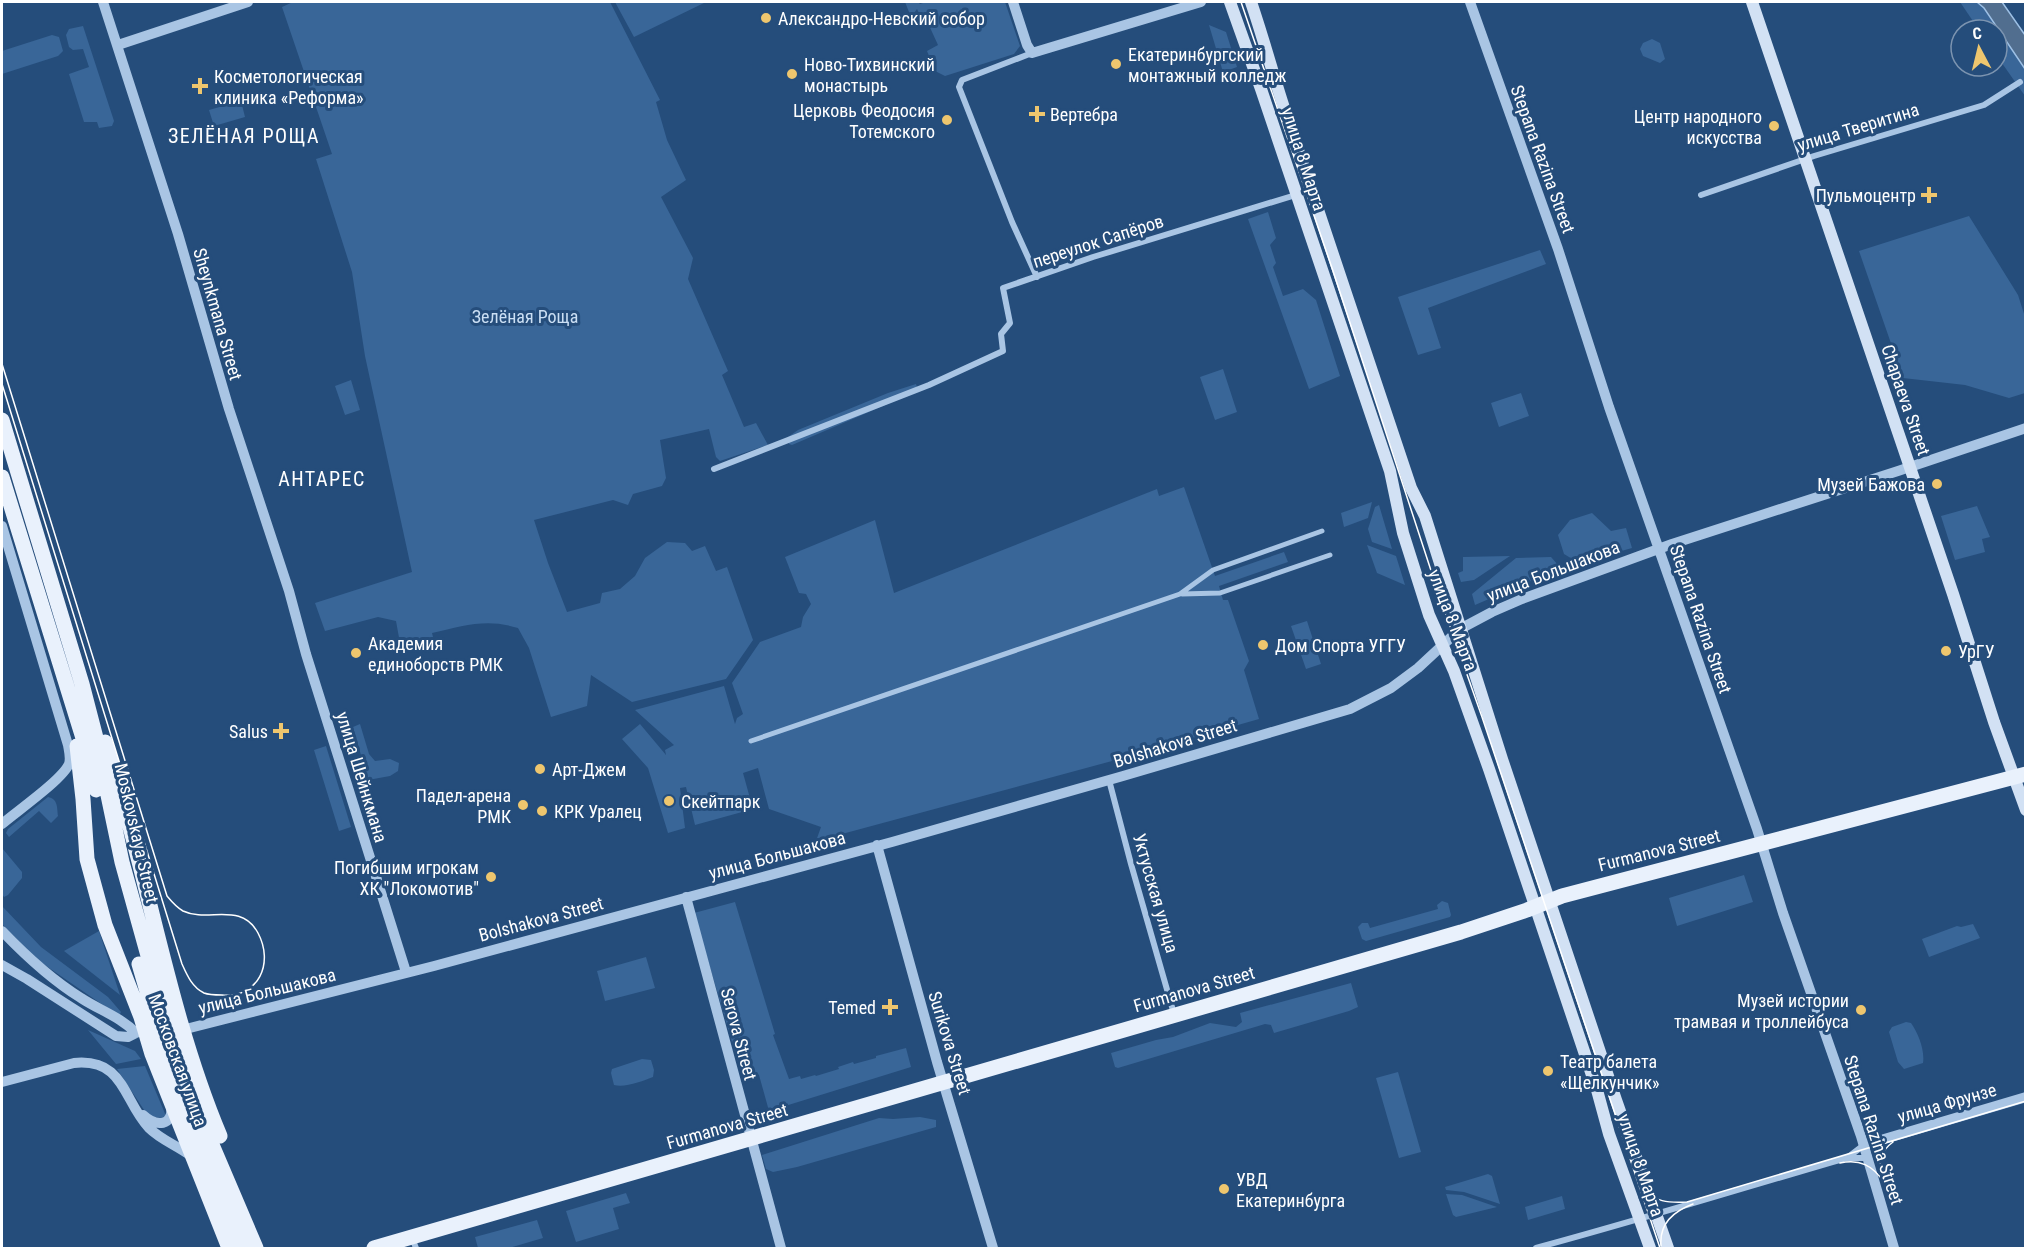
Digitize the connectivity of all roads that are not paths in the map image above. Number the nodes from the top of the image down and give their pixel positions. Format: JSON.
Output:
{"nodes":[{"id":1,"x":103,"y":2,"type":"edge"},
{"id":2,"x":248,"y":2,"type":"edge"},
{"id":3,"x":1013,"y":2,"type":"edge"},
{"id":4,"x":1201,"y":2,"type":"edge"},
{"id":5,"x":1230,"y":2,"type":"edge"},
{"id":6,"x":1251,"y":2,"type":"edge"},
{"id":7,"x":1470,"y":2,"type":"edge"},
{"id":8,"x":1752,"y":2,"type":"edge"},
{"id":9,"x":118,"y":45,"type":"junction"},
{"id":10,"x":1032,"y":53,"type":"junction"},
{"id":11,"x":2020,"y":82,"type":"dead end"},
{"id":12,"x":1806,"y":159,"type":"junction"},
{"id":13,"x":1312,"y":190,"type":"junction"},
{"id":14,"x":1297,"y":194,"type":"junction"},
{"id":15,"x":1701,"y":195,"type":"dead end"},
{"id":16,"x":1037,"y":277,"type":"junction"},
{"id":17,"x":2,"y":420,"type":"edge"},
{"id":18,"x":2025,"y":428,"type":"edge"},
{"id":19,"x":1910,"y":467,"type":"junction"},
{"id":20,"x":714,"y":469,"type":"dead end"},
{"id":21,"x":2,"y":477,"type":"edge"},
{"id":22,"x":2,"y":526,"type":"edge"},
{"id":23,"x":1322,"y":531,"type":"dead end"},
{"id":24,"x":1659,"y":548,"type":"junction"},
{"id":25,"x":1330,"y":555,"type":"dead end"},
{"id":26,"x":1180,"y":594,"type":"junction"},
{"id":27,"x":1460,"y":629,"type":"junction"},
{"id":28,"x":1442,"y":644,"type":"junction"},
{"id":29,"x":75,"y":686,"type":"junction"},
{"id":30,"x":751,"y":741,"type":"dead end"},
{"id":31,"x":2019,"y":776,"type":"edge"},
{"id":32,"x":1109,"y":780,"type":"junction"},
{"id":33,"x":2025,"y":810,"type":"edge"},
{"id":34,"x":2,"y":824,"type":"edge"},
{"id":35,"x":1761,"y":843,"type":"junction"},
{"id":36,"x":877,"y":846,"type":"junction"},
{"id":37,"x":686,"y":897,"type":"junction"},
{"id":38,"x":1551,"y":901,"type":"junction"},
{"id":39,"x":1536,"y":907,"type":"junction"},
{"id":40,"x":2,"y":931,"type":"edge"},
{"id":41,"x":2,"y":965,"type":"edge"},
{"id":42,"x":406,"y":972,"type":"junction"},
{"id":43,"x":1175,"y":1015,"type":"junction"},
{"id":44,"x":182,"y":1030,"type":"junction"},
{"id":45,"x":141,"y":1034,"type":"junction"},
{"id":46,"x":2,"y":1082,"type":"edge"},
{"id":47,"x":944,"y":1083,"type":"junction"},
{"id":48,"x":2025,"y":1097,"type":"edge"},
{"id":49,"x":170,"y":1099,"type":"junction"},
{"id":50,"x":136,"y":1108,"type":"junction"},
{"id":51,"x":751,"y":1139,"type":"junction"},
{"id":52,"x":1864,"y":1145,"type":"junction"},
{"id":53,"x":194,"y":1158,"type":"junction"},
{"id":54,"x":1846,"y":1158,"type":"junction"},
{"id":55,"x":1867,"y":1158,"type":"junction"},
{"id":56,"x":1656,"y":1214,"type":"junction"},
{"id":57,"x":1640,"y":1220,"type":"junction"},
{"id":58,"x":414,"y":1243,"type":"edge"},
{"id":59,"x":229,"y":1248,"type":"edge"},
{"id":60,"x":244,"y":1248,"type":"edge"},
{"id":61,"x":256,"y":1248,"type":"edge"},
{"id":62,"x":266,"y":1248,"type":"edge"},
{"id":63,"x":374,"y":1248,"type":"edge"},
{"id":64,"x":781,"y":1248,"type":"edge"},
{"id":65,"x":993,"y":1248,"type":"edge"},
{"id":66,"x":1536,"y":1248,"type":"edge"},
{"id":67,"x":1650,"y":1248,"type":"edge"},
{"id":68,"x":1668,"y":1248,"type":"edge"},
{"id":69,"x":1894,"y":1248,"type":"edge"}],
"edges":[{"from":1,"to":9,"type":"street","name":"улица Шейнкмана"},
{"from":2,"to":9,"type":"street"},
{"from":3,"to":10,"type":"street"},
{"from":4,"to":10,"type":"street"},
{"from":5,"to":14,"type":"main road","name":"улица 8 Марта"},
{"from":6,"to":13,"type":"main road","name":"улица 8 Марта"},
{"from":7,"to":24,"type":"street","name":"Stepana Razina Street"},
{"from":8,"to":12,"type":"main road","name":"Chapaeva Street"},
{"from":9,"to":42,"type":"street","name":"улица Шейнкмана"},
{"from":10,"to":16,"type":"street"},
{"from":11,"to":12,"type":"street","name":"улица Тверитина"},
{"from":12,"to":15,"type":"street","name":"улица Тверитина"},
{"from":12,"to":19,"type":"main road","name":"Chapaeva Street"},
{"from":13,"to":14,"type":"street","name":"переулок Сапёров"},
{"from":13,"to":27,"type":"main road","name":"улица 8 Марта"},
{"from":14,"to":16,"type":"street","name":"переулок Сапёров"},
{"from":14,"to":28,"type":"main road","name":"улица 8 Марта"},
{"from":16,"to":20,"type":"street","name":"переулок Сапёров"},
{"from":17,"to":29,"type":"main road","name":"Moskovskaya Street"},
{"from":18,"to":19,"type":"street"},
{"from":19,"to":24,"type":"street"},
{"from":19,"to":31,"type":"main road","name":"Chapaeva Street"},
{"from":21,"to":29,"type":"main road","name":"Moskovskaya Street"},
{"from":22,"to":34,"type":"street"},
{"from":23,"to":26,"type":"street"},
{"from":24,"to":27,"type":"street","name":"улица Большакова"},
{"from":24,"to":35,"type":"street","name":"Stepana Razina Street"},
{"from":25,"to":26,"type":"street"},
{"from":26,"to":30,"type":"street"},
{"from":27,"to":28,"type":"street","name":"Bolshakova Street"},
{"from":27,"to":38,"type":"main road","name":"улица 8 Марта"},
{"from":28,"to":32,"type":"street","name":"Bolshakova Street"},
{"from":28,"to":39,"type":"main road","name":"улица 8 Марта"},
{"from":29,"to":44,"type":"main road","name":"Московская улица"},
{"from":29,"to":45,"type":"main road","name":"Московская улица"},
{"from":29,"to":60,"type":"main road","name":"Moskovskaya Street"},
{"from":29,"to":61,"type":"main road","name":"Moskovskaya Street"},
{"from":31,"to":33,"type":"main road","name":"Chapaeva Street"},
{"from":31,"to":35,"type":"main road","name":"Furmanova Street"},
{"from":32,"to":36,"type":"street","name":"Bolshakova Street"},
{"from":32,"to":43,"type":"street","name":"Уктусская улица"},
{"from":35,"to":38,"type":"main road","name":"Furmanova Street"},
{"from":35,"to":52,"type":"street","name":"Stepana Razina Street"},
{"from":36,"to":37,"type":"street","name":"улица Большакова"},
{"from":36,"to":47,"type":"street","name":"Surikova Street"},
{"from":37,"to":42,"type":"street","name":"Bolshakova Street"},
{"from":37,"to":51,"type":"street","name":"Serova Street"},
{"from":38,"to":39,"type":"main road","name":"Furmanova Street"},
{"from":38,"to":56,"type":"main road","name":"улица 8 Марта"},
{"from":39,"to":43,"type":"main road","name":"Furmanova Street"},
{"from":39,"to":57,"type":"main road","name":"улица 8 Марта"},
{"from":40,"to":45,"type":"street"},
{"from":41,"to":45,"type":"street","name":"улица Большакова"},
{"from":42,"to":44,"type":"street","name":"улица Большакова"},
{"from":43,"to":47,"type":"main road","name":"Furmanova Street"},
{"from":44,"to":45,"type":"street","name":"улица Большакова"},
{"from":44,"to":62,"type":"main road","name":"Московская улица"},
{"from":45,"to":49,"type":"main road","name":"Московская улица"},
{"from":46,"to":50,"type":"street"},
{"from":47,"to":51,"type":"main road","name":"Furmanova Street"},
{"from":47,"to":65,"type":"street","name":"Surikova Street"},
{"from":48,"to":52,"type":"street","name":"улица Фрунзе"},
{"from":49,"to":50,"type":"street"},
{"from":49,"to":53,"type":"main road","name":"Московская улица"},
{"from":50,"to":53,"type":"street"},
{"from":51,"to":58,"type":"main road","name":"Furmanova Street"},
{"from":51,"to":64,"type":"street","name":"Serova Street"},
{"from":52,"to":54,"type":"street","name":"улица Фрунзе"},
{"from":52,"to":55,"type":"street","name":"Stepana Razina Street"},
{"from":53,"to":59,"type":"main road","name":"Московская улица"},
{"from":54,"to":55,"type":"street"},
{"from":54,"to":56,"type":"street"},
{"from":55,"to":69,"type":"street","name":"Stepana Razina Street"},
{"from":56,"to":57,"type":"street"},
{"from":56,"to":68,"type":"main road","name":"улица 8 Марта"},
{"from":57,"to":66,"type":"street"},
{"from":57,"to":67,"type":"main road","name":"улица 8 Марта"},
{"from":58,"to":63,"type":"main road","name":"Furmanova Street"}]}
